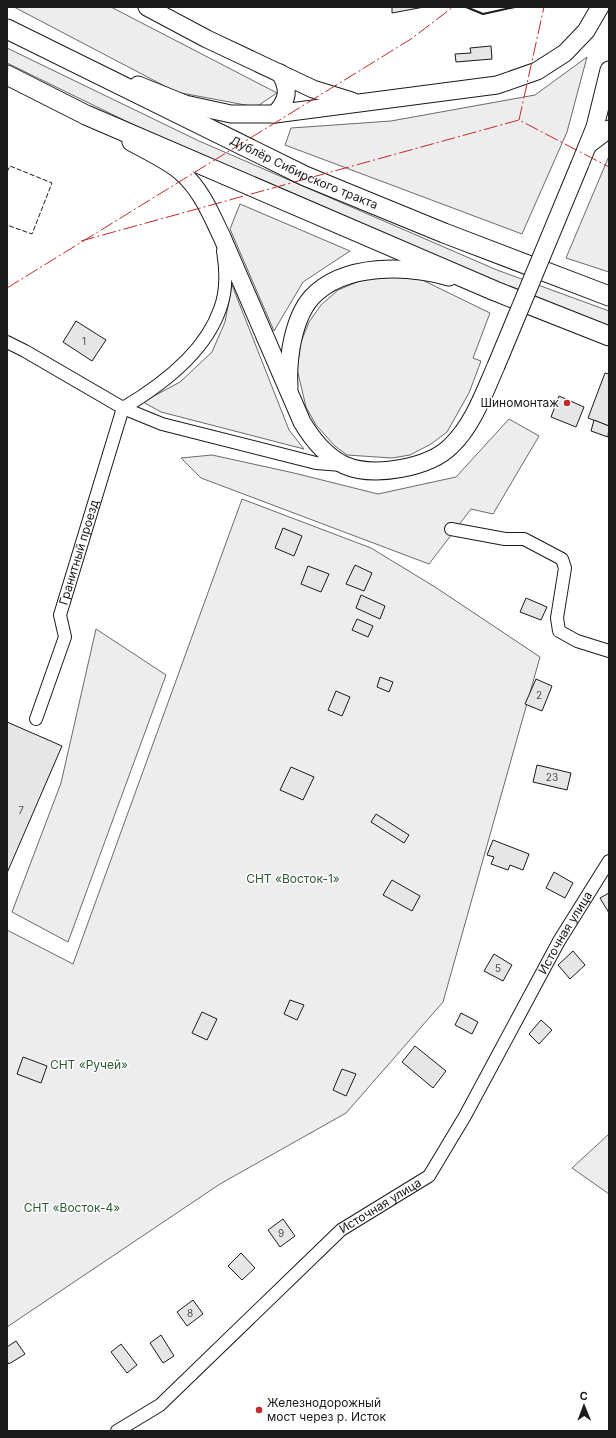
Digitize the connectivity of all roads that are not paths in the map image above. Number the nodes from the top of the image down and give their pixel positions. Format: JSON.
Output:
{"nodes":[{"id":1,"x":147,"y":7,"type":"edge"},
{"id":2,"x":600,"y":7,"type":"edge"},
{"id":3,"x":7,"y":29,"type":"edge"},
{"id":4,"x":39,"y":45,"type":"junction"},
{"id":5,"x":609,"y":70,"type":"edge"},
{"id":6,"x":280,"y":73,"type":"junction"},
{"id":7,"x":7,"y":75,"type":"edge"},
{"id":8,"x":358,"y":102,"type":"junction"},
{"id":9,"x":275,"y":114,"type":"junction"},
{"id":10,"x":86,"y":115,"type":"junction"},
{"id":11,"x":609,"y":130,"type":"edge"},
{"id":12,"x":588,"y":145,"type":"junction"},
{"id":13,"x":222,"y":237,"type":"junction"},
{"id":14,"x":495,"y":291,"type":"junction"},
{"id":15,"x":609,"y":296,"type":"edge"},
{"id":16,"x":609,"y":336,"type":"edge"},
{"id":17,"x":7,"y":342,"type":"edge"},
{"id":18,"x":291,"y":400,"type":"junction"},
{"id":19,"x":123,"y":408,"type":"junction"},
{"id":20,"x":344,"y":465,"type":"junction"},
{"id":21,"x":451,"y":529,"type":"dead end"},
{"id":22,"x":609,"y":651,"type":"edge"},
{"id":23,"x":36,"y":719,"type":"dead end"},
{"id":24,"x":609,"y":861,"type":"edge"},
{"id":25,"x":116,"y":1431,"type":"edge"}],
"edges":[{"from":1,"to":6,"type":"main road"},
{"from":2,"to":8,"type":"main road"},
{"from":3,"to":4,"type":"main road","name":"Дублёр Сибирского тракта"},
{"from":4,"to":9,"type":"main road"},
{"from":4,"to":15,"type":"main road","name":"Дублёр Сибирского тракта"},
{"from":5,"to":12,"type":"main road"},
{"from":6,"to":8,"type":"main road"},
{"from":6,"to":9,"type":"main road"},
{"from":7,"to":10,"type":"main road"},
{"from":8,"to":9,"type":"main road"},
{"from":10,"to":13,"type":"main road"},
{"from":10,"to":14,"type":"main road"},
{"from":11,"to":12,"type":"main road"},
{"from":12,"to":20,"type":"main road","bridge":true},
{"from":13,"to":18,"type":"main road"},
{"from":13,"to":19,"type":"street"},
{"from":14,"to":16,"type":"main road"},
{"from":14,"to":18,"type":"main road"},
{"from":17,"to":19,"type":"street"},
{"from":18,"to":20,"type":"main road"},
{"from":19,"to":20,"type":"street"},
{"from":19,"to":23,"type":"street","name":"Гранитный проезд"},
{"from":21,"to":22,"type":"street"},
{"from":24,"to":25,"type":"street","name":"Источная улица"}]}
